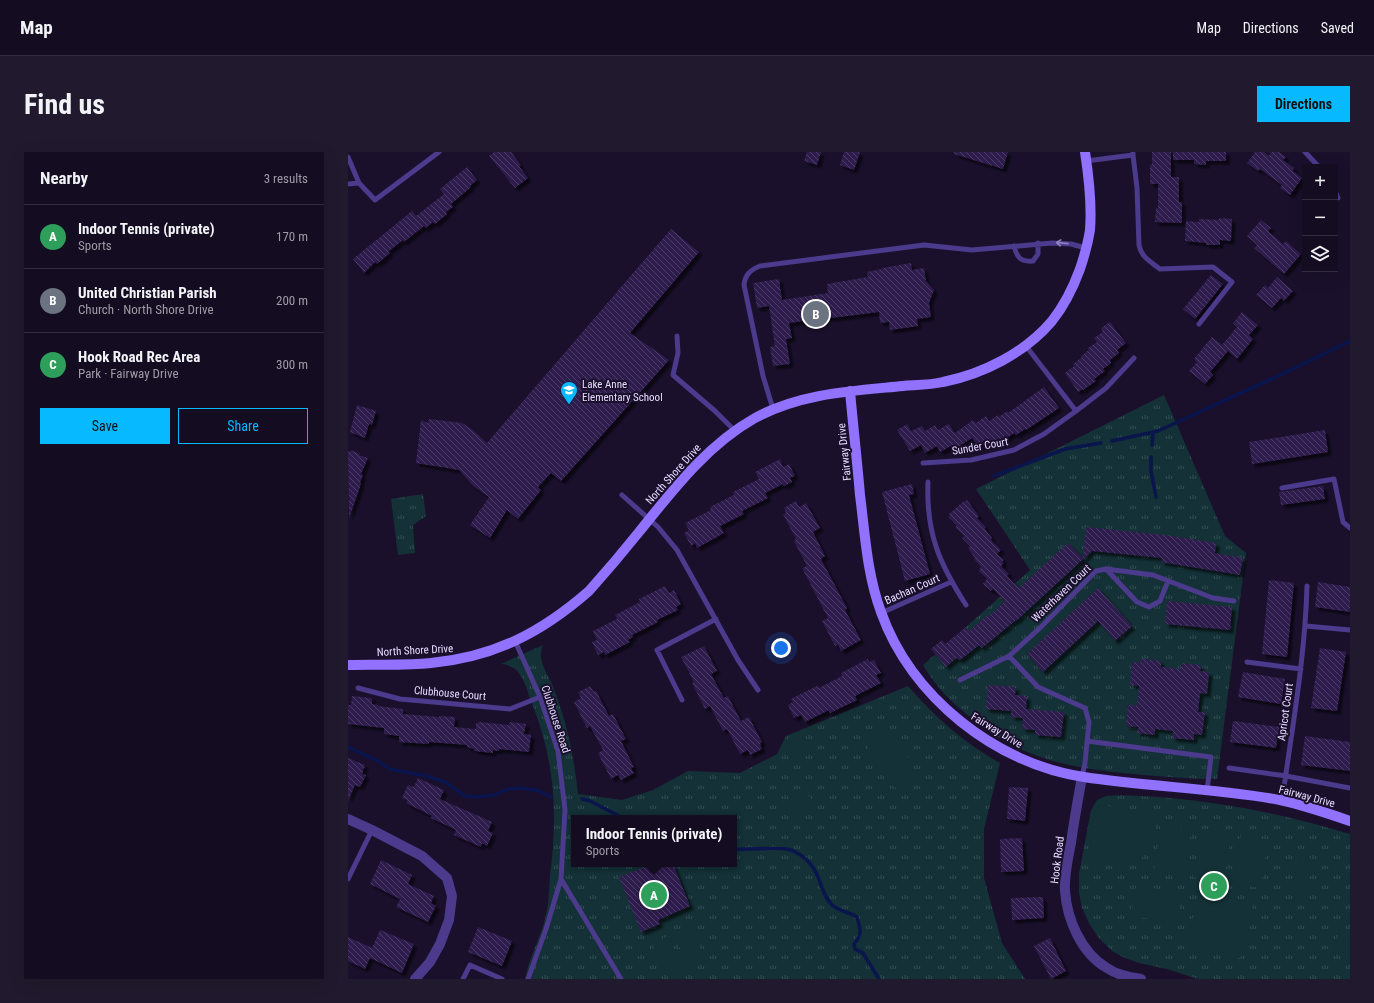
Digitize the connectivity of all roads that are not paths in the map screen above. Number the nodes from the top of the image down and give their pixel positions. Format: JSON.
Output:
{"nodes":[{"id":1,"x":439,"y":152,"type":"edge"},
{"id":2,"x":1305,"y":152,"type":"edge"},
{"id":3,"x":1133,"y":154,"type":"edge"},
{"id":4,"x":1086,"y":156,"type":"edge"},
{"id":5,"x":348,"y":157,"type":"edge"},
{"id":6,"x":1316,"y":164,"type":"edge"},
{"id":7,"x":359,"y":183,"type":"junction"},
{"id":8,"x":348,"y":184,"type":"edge"},
{"id":9,"x":1038,"y":244,"type":"junction"},
{"id":10,"x":1014,"y":246,"type":"junction"},
{"id":11,"x":1086,"y":248,"type":"junction"},
{"id":12,"x":1199,"y":324,"type":"dead end"},
{"id":13,"x":677,"y":336,"type":"dead end"},
{"id":14,"x":1026,"y":346,"type":"junction"},
{"id":15,"x":1134,"y":358,"type":"dead end"},
{"id":16,"x":850,"y":391,"type":"junction"},
{"id":17,"x":773,"y":409,"type":"junction"},
{"id":18,"x":1076,"y":411,"type":"junction"},
{"id":19,"x":735,"y":431,"type":"junction"},
{"id":20,"x":923,"y":463,"type":"dead end"},
{"id":21,"x":928,"y":482,"type":"dead end"},
{"id":22,"x":1282,"y":488,"type":"dead end"},
{"id":23,"x":622,"y":495,"type":"dead end"},
{"id":24,"x":649,"y":519,"type":"junction"},
{"id":25,"x":1350,"y":528,"type":"edge"},
{"id":26,"x":1106,"y":569,"type":"junction"},
{"id":27,"x":1168,"y":581,"type":"junction"},
{"id":28,"x":951,"y":582,"type":"junction"},
{"id":29,"x":1307,"y":586,"type":"dead end"},
{"id":30,"x":1234,"y":602,"type":"dead end"},
{"id":31,"x":966,"y":605,"type":"dead end"},
{"id":32,"x":881,"y":613,"type":"junction"},
{"id":33,"x":716,"y":619,"type":"junction"},
{"id":34,"x":1306,"y":626,"type":"junction"},
{"id":35,"x":1350,"y":630,"type":"edge"},
{"id":36,"x":515,"y":641,"type":"junction"},
{"id":37,"x":1009,"y":656,"type":"junction"},
{"id":38,"x":1247,"y":662,"type":"dead end"},
{"id":39,"x":348,"y":665,"type":"edge"},
{"id":40,"x":1301,"y":669,"type":"junction"},
{"id":41,"x":960,"y":680,"type":"dead end"},
{"id":42,"x":358,"y":688,"type":"dead end"},
{"id":43,"x":758,"y":690,"type":"dead end"},
{"id":44,"x":540,"y":697,"type":"junction"},
{"id":45,"x":682,"y":700,"type":"dead end"},
{"id":46,"x":1087,"y":741,"type":"junction"},
{"id":47,"x":1229,"y":768,"type":"dead end"},
{"id":48,"x":1286,"y":776,"type":"junction"},
{"id":49,"x":1082,"y":777,"type":"junction"},
{"id":50,"x":1350,"y":788,"type":"edge"},
{"id":51,"x":1207,"y":791,"type":"junction"},
{"id":52,"x":1282,"y":801,"type":"junction"},
{"id":53,"x":348,"y":819,"type":"edge"},
{"id":54,"x":1350,"y":821,"type":"edge"},
{"id":55,"x":372,"y":830,"type":"junction"},
{"id":56,"x":348,"y":879,"type":"edge"},
{"id":57,"x":561,"y":879,"type":"junction"},
{"id":58,"x":416,"y":979,"type":"edge"},
{"id":59,"x":463,"y":979,"type":"edge"},
{"id":60,"x":502,"y":979,"type":"edge"},
{"id":61,"x":528,"y":979,"type":"edge"},
{"id":62,"x":621,"y":979,"type":"edge"},
{"id":63,"x":1141,"y":979,"type":"edge"}],
"edges":[{"from":1,"to":7,"type":"lane"},
{"from":2,"to":6,"type":"lane"},
{"from":3,"to":4,"type":"lane"},
{"from":3,"to":12,"type":"lane"},
{"from":4,"to":11,"type":"street","name":"North Shore Drive"},
{"from":5,"to":7,"type":"lane"},
{"from":7,"to":8,"type":"lane"},
{"from":9,"to":10,"type":"lane"},
{"from":9,"to":10,"type":"lane"},
{"from":11,"to":9,"type":"lane","one_way":true},
{"from":10,"to":17,"type":"lane"},
{"from":11,"to":14,"type":"street","name":"North Shore Drive"},
{"from":13,"to":19,"type":"lane"},
{"from":14,"to":16,"type":"street","name":"North Shore Drive"},
{"from":14,"to":18,"type":"lane"},
{"from":15,"to":18,"type":"lane","name":"Sunder Court"},
{"from":16,"to":17,"type":"street","name":"North Shore Drive"},
{"from":16,"to":32,"type":"street","name":"Fairway Drive"},
{"from":17,"to":19,"type":"street","name":"North Shore Drive"},
{"from":18,"to":20,"type":"lane","name":"Sunder Court"},
{"from":19,"to":24,"type":"street","name":"North Shore Drive"},
{"from":21,"to":28,"type":"lane","name":"Bachan Court"},
{"from":22,"to":25,"type":"lane"},
{"from":23,"to":24,"type":"lane"},
{"from":24,"to":33,"type":"lane"},
{"from":24,"to":36,"type":"street","name":"North Shore Drive"},
{"from":26,"to":27,"type":"lane","name":"Waterhaven Court"},
{"from":26,"to":27,"type":"lane"},
{"from":26,"to":37,"type":"lane","name":"Waterhaven Court"},
{"from":27,"to":30,"type":"lane","name":"Waterhaven Court"},
{"from":28,"to":31,"type":"lane","name":"Bachan Court"},
{"from":28,"to":32,"type":"lane","name":"Bachan Court"},
{"from":29,"to":34,"type":"lane","name":"Apricot Court"},
{"from":32,"to":49,"type":"street","name":"Fairway Drive"},
{"from":33,"to":43,"type":"lane"},
{"from":33,"to":45,"type":"lane"},
{"from":34,"to":35,"type":"lane"},
{"from":34,"to":40,"type":"lane","name":"Apricot Court"},
{"from":36,"to":39,"type":"street","name":"North Shore Drive"},
{"from":36,"to":44,"type":"lane","name":"Clubhouse Road"},
{"from":37,"to":41,"type":"lane","name":"Waterhaven Court"},
{"from":37,"to":46,"type":"lane"},
{"from":38,"to":40,"type":"lane"},
{"from":40,"to":48,"type":"lane","name":"Apricot Court"},
{"from":42,"to":44,"type":"lane","name":"Clubhouse Court"},
{"from":44,"to":57,"type":"lane","name":"Clubhouse Road"},
{"from":46,"to":49,"type":"lane"},
{"from":46,"to":51,"type":"lane"},
{"from":47,"to":48,"type":"lane"},
{"from":48,"to":50,"type":"lane"},
{"from":48,"to":52,"type":"lane","name":"Apricot Court"},
{"from":49,"to":51,"type":"street","name":"Fairway Drive"},
{"from":49,"to":63,"type":"street","name":"Hook Road"},
{"from":51,"to":52,"type":"street","name":"Fairway Drive"},
{"from":52,"to":54,"type":"street","name":"Fairway Drive"},
{"from":53,"to":55,"type":"street"},
{"from":55,"to":56,"type":"lane"},
{"from":55,"to":58,"type":"street"},
{"from":57,"to":61,"type":"lane","name":"Clubhouse Road"},
{"from":57,"to":62,"type":"lane"},
{"from":59,"to":60,"type":"lane"}]}
